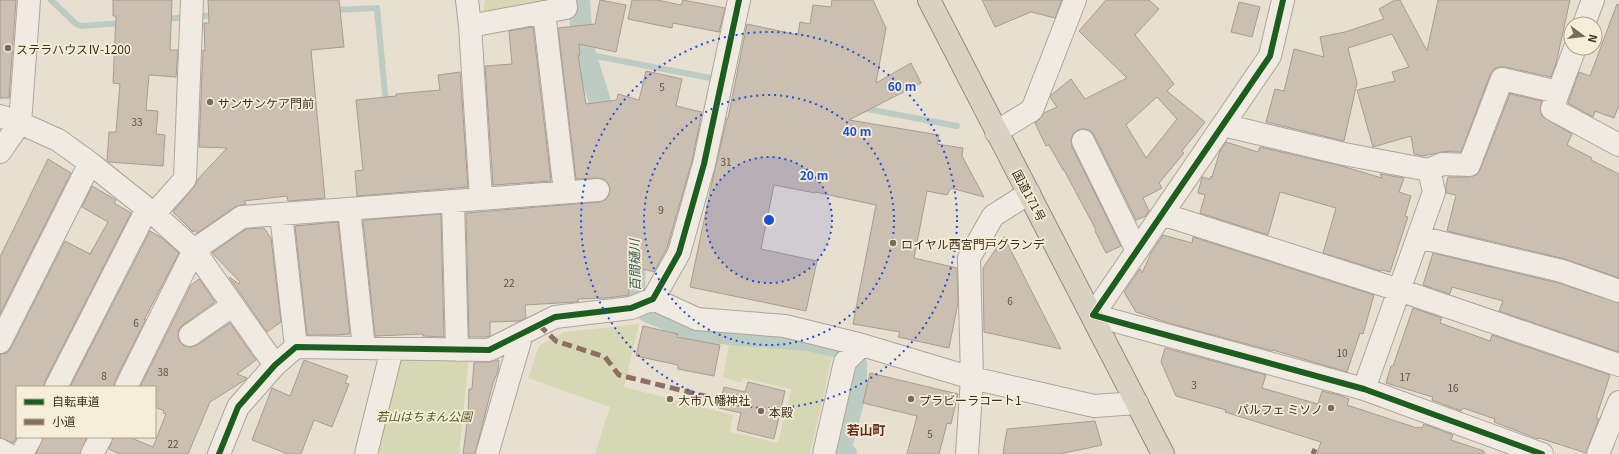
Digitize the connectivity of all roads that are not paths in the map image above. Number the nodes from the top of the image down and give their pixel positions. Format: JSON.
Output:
{"nodes":[{"id":1,"x":29,"y":0,"type":"edge"},
{"id":2,"x":467,"y":0,"type":"edge"},
{"id":3,"x":566,"y":0,"type":"edge"},
{"id":4,"x":739,"y":0,"type":"edge"},
{"id":5,"x":929,"y":0,"type":"edge"},
{"id":6,"x":1075,"y":0,"type":"edge"},
{"id":7,"x":1283,"y":0,"type":"edge"},
{"id":8,"x":1593,"y":0,"type":"edge"},
{"id":9,"x":192,"y":11,"type":"edge"},
{"id":10,"x":544,"y":12,"type":"junction"},
{"id":11,"x":1587,"y":16,"type":"edge"},
{"id":12,"x":470,"y":26,"type":"junction"},
{"id":13,"x":1572,"y":56,"type":"edge"},
{"id":14,"x":1558,"y":92,"type":"junction"},
{"id":15,"x":10,"y":119,"type":"edge"},
{"id":16,"x":1223,"y":125,"type":"junction"},
{"id":17,"x":996,"y":132,"type":"junction"},
{"id":18,"x":1083,"y":141,"type":"dead end"},
{"id":19,"x":1619,"y":145,"type":"edge"},
{"id":20,"x":0,"y":152,"type":"edge"},
{"id":21,"x":90,"y":163,"type":"junction"},
{"id":22,"x":1429,"y":170,"type":"junction"},
{"id":23,"x":598,"y":190,"type":"dead end"},
{"id":24,"x":565,"y":192,"type":"junction"},
{"id":25,"x":1028,"y":193,"type":"junction"},
{"id":26,"x":481,"y":198,"type":"junction"},
{"id":27,"x":453,"y":201,"type":"junction"},
{"id":28,"x":349,"y":209,"type":"junction"},
{"id":29,"x":151,"y":211,"type":"junction"},
{"id":30,"x":281,"y":214,"type":"junction"},
{"id":31,"x":1162,"y":214,"type":"junction"},
{"id":32,"x":1418,"y":237,"type":"junction"},
{"id":33,"x":194,"y":250,"type":"junction"},
{"id":34,"x":1137,"y":251,"type":"junction"},
{"id":35,"x":1399,"y":290,"type":"junction"},
{"id":36,"x":1619,"y":291,"type":"edge"},
{"id":37,"x":646,"y":302,"type":"junction"},
{"id":38,"x":232,"y":306,"type":"junction"},
{"id":39,"x":1093,"y":315,"type":"junction"},
{"id":40,"x":522,"y":334,"type":"junction"},
{"id":41,"x":190,"y":335,"type":"dead end"},
{"id":42,"x":0,"y":342,"type":"edge"},
{"id":43,"x":296,"y":347,"type":"junction"},
{"id":44,"x":364,"y":348,"type":"junction"},
{"id":45,"x":392,"y":349,"type":"junction"},
{"id":46,"x":457,"y":350,"type":"junction"},
{"id":47,"x":853,"y":354,"type":"junction"},
{"id":48,"x":275,"y":365,"type":"junction"},
{"id":49,"x":1619,"y":365,"type":"edge"},
{"id":50,"x":972,"y":378,"type":"junction"},
{"id":51,"x":57,"y":386,"type":"edge"},
{"id":52,"x":126,"y":386,"type":"edge"},
{"id":53,"x":1364,"y":389,"type":"junction"},
{"id":54,"x":1619,"y":402,"type":"edge"},
{"id":55,"x":1137,"y":403,"type":"junction"},
{"id":56,"x":30,"y":438,"type":"edge"},
{"id":57,"x":100,"y":438,"type":"edge"},
{"id":58,"x":0,"y":450,"type":"edge"},
{"id":59,"x":489,"y":453,"type":"edge"},
{"id":60,"x":7,"y":454,"type":"edge"},
{"id":61,"x":22,"y":454,"type":"edge"},
{"id":62,"x":92,"y":454,"type":"edge"},
{"id":63,"x":219,"y":454,"type":"edge"},
{"id":64,"x":366,"y":454,"type":"edge"},
{"id":65,"x":824,"y":454,"type":"edge"},
{"id":66,"x":967,"y":454,"type":"edge"},
{"id":67,"x":1163,"y":454,"type":"edge"},
{"id":68,"x":1542,"y":454,"type":"edge"},
{"id":69,"x":1598,"y":454,"type":"edge"}],
"edges":[{"from":1,"to":15,"type":"street"},
{"from":2,"to":12,"type":"street"},
{"from":3,"to":10,"type":"street"},
{"from":4,"to":37,"type":"street"},
{"from":5,"to":17,"type":"highway","name":"国道171号"},
{"from":6,"to":17,"type":"street"},
{"from":7,"to":16,"type":"street"},
{"from":8,"to":11,"type":"street"},
{"from":9,"to":29,"type":"street"},
{"from":10,"to":12,"type":"street"},
{"from":10,"to":24,"type":"street"},
{"from":12,"to":26,"type":"street"},
{"from":13,"to":14,"type":"street"},
{"from":14,"to":19,"type":"street"},
{"from":14,"to":22,"type":"street"},
{"from":15,"to":20,"type":"street"},
{"from":15,"to":21,"type":"street"},
{"from":16,"to":22,"type":"street"},
{"from":16,"to":31,"type":"street"},
{"from":17,"to":25,"type":"highway","name":"国道171号"},
{"from":18,"to":34,"type":"street"},
{"from":21,"to":29,"type":"street"},
{"from":21,"to":42,"type":"street"},
{"from":22,"to":32,"type":"street"},
{"from":23,"to":24,"type":"street"},
{"from":24,"to":26,"type":"street"},
{"from":25,"to":39,"type":"highway","name":"国道171号"},
{"from":25,"to":50,"type":"street"},
{"from":26,"to":27,"type":"street"},
{"from":27,"to":28,"type":"street"},
{"from":27,"to":46,"type":"street"},
{"from":28,"to":30,"type":"street"},
{"from":28,"to":44,"type":"street"},
{"from":29,"to":33,"type":"street"},
{"from":29,"to":51,"type":"street"},
{"from":30,"to":33,"type":"street"},
{"from":30,"to":43,"type":"street"},
{"from":31,"to":34,"type":"street"},
{"from":31,"to":35,"type":"street"},
{"from":32,"to":35,"type":"street"},
{"from":32,"to":36,"type":"street"},
{"from":33,"to":38,"type":"street"},
{"from":33,"to":52,"type":"street"},
{"from":34,"to":39,"type":"street"},
{"from":35,"to":49,"type":"street"},
{"from":35,"to":53,"type":"street"},
{"from":37,"to":40,"type":"street"},
{"from":37,"to":47,"type":"street"},
{"from":38,"to":41,"type":"street"},
{"from":38,"to":48,"type":"street"},
{"from":39,"to":53,"type":"street"},
{"from":39,"to":55,"type":"highway","name":"国道171号"},
{"from":40,"to":46,"type":"street"},
{"from":40,"to":59,"type":"street"},
{"from":43,"to":44,"type":"street"},
{"from":43,"to":48,"type":"street"},
{"from":44,"to":45,"type":"street"},
{"from":45,"to":46,"type":"street"},
{"from":45,"to":64,"type":"street"},
{"from":47,"to":50,"type":"street"},
{"from":47,"to":65,"type":"street"},
{"from":48,"to":63,"type":"street"},
{"from":50,"to":55,"type":"street"},
{"from":50,"to":66,"type":"street"},
{"from":53,"to":68,"type":"street"},
{"from":54,"to":69,"type":"street"},
{"from":55,"to":67,"type":"highway","name":"国道171号"},
{"from":56,"to":61,"type":"street"},
{"from":57,"to":62,"type":"street"},
{"from":58,"to":60,"type":"street"}]}
